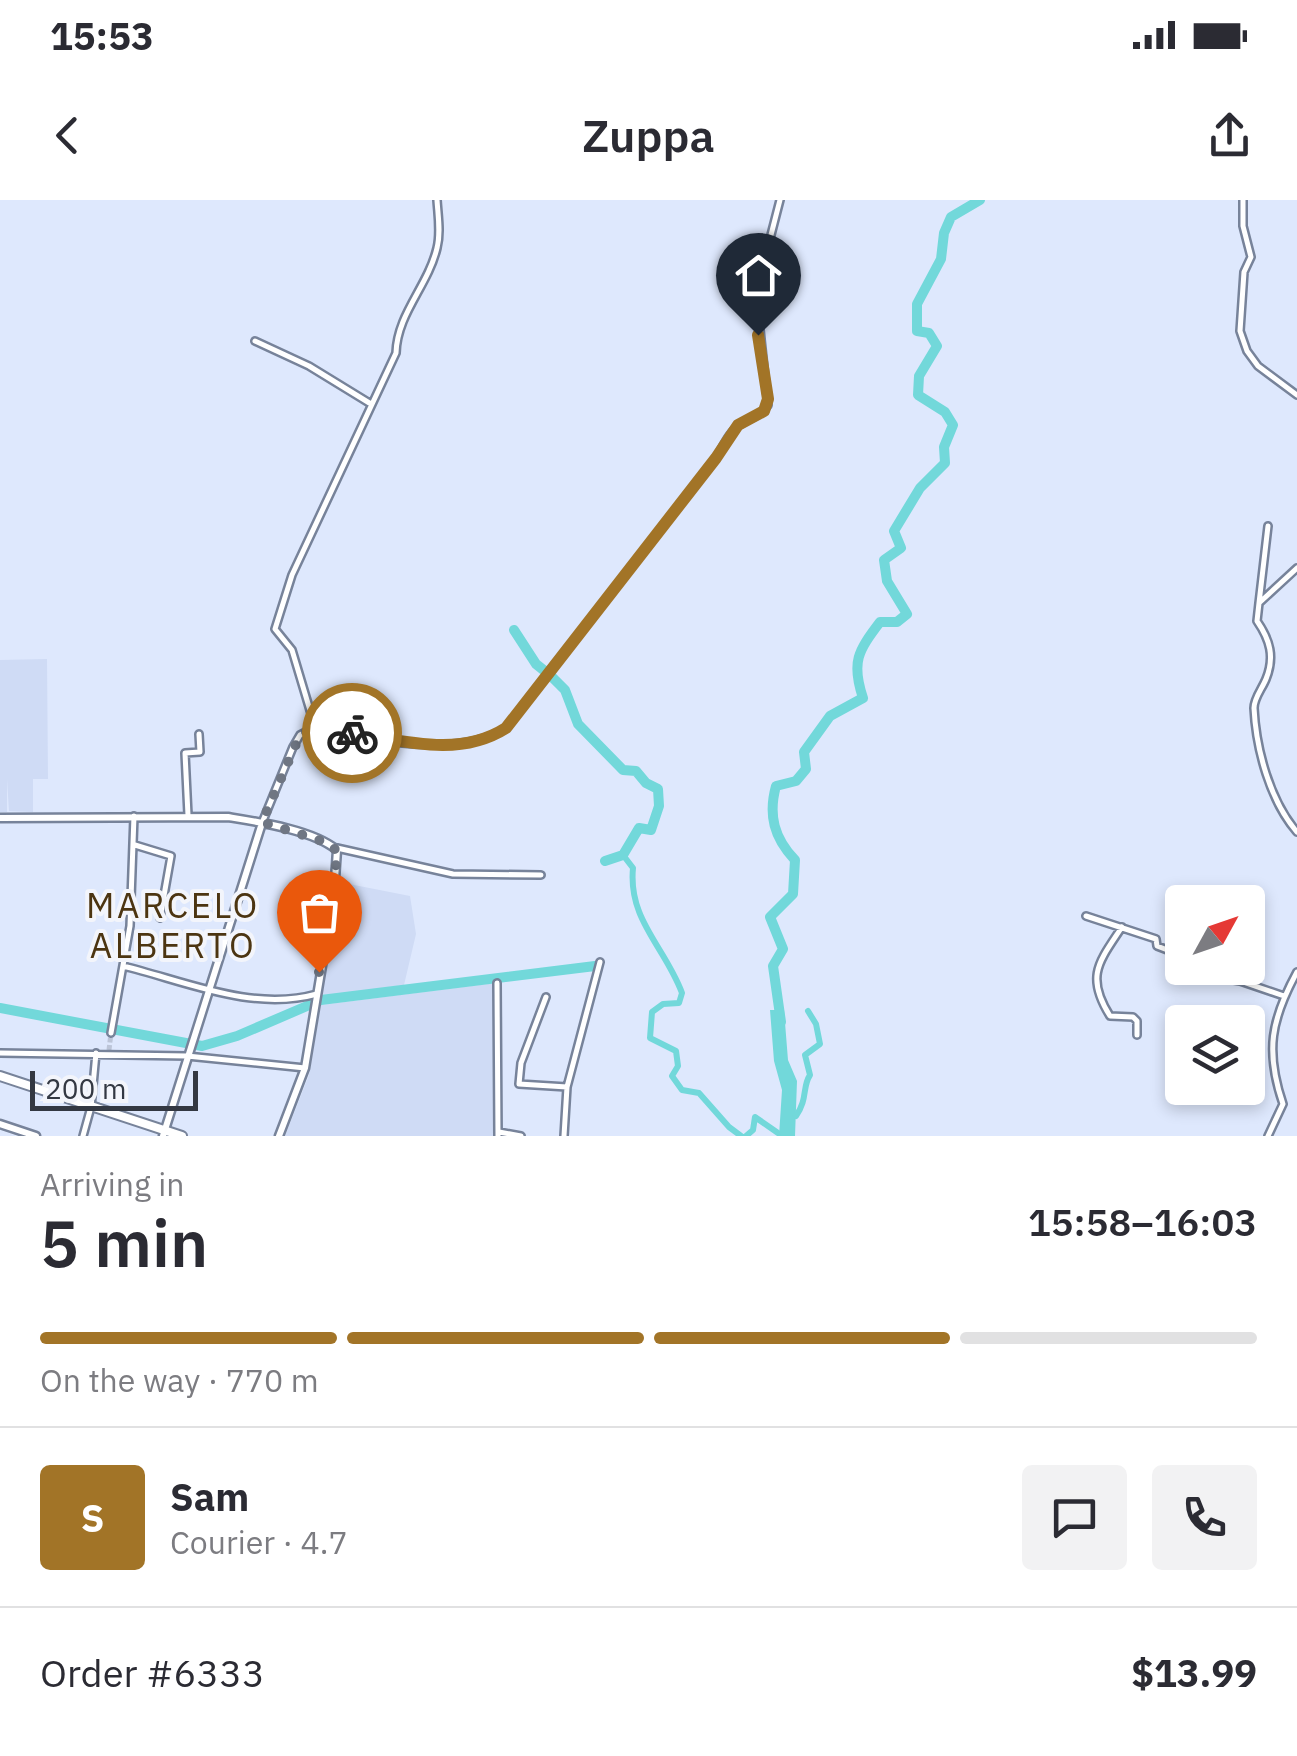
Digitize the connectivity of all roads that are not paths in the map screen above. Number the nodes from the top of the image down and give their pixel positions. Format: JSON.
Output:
{"nodes":[{"id":1,"x":437,"y":200,"type":"edge"},
{"id":2,"x":780,"y":200,"type":"edge"},
{"id":3,"x":1243,"y":200,"type":"edge"},
{"id":4,"x":255,"y":341,"type":"dead end"},
{"id":5,"x":1297,"y":395,"type":"edge"},
{"id":6,"x":372,"y":405,"type":"junction"},
{"id":7,"x":1268,"y":526,"type":"dead end"},
{"id":8,"x":1297,"y":568,"type":"edge"},
{"id":9,"x":1259,"y":603,"type":"junction"},
{"id":10,"x":315,"y":727,"type":"junction"},
{"id":11,"x":198,"y":734,"type":"dead end"},
{"id":12,"x":188,"y":815,"type":"junction"},
{"id":13,"x":134,"y":816,"type":"junction"},
{"id":14,"x":0,"y":818,"type":"edge"},
{"id":15,"x":262,"y":822,"type":"junction"},
{"id":16,"x":1297,"y":832,"type":"edge"},
{"id":17,"x":135,"y":846,"type":"junction"},
{"id":18,"x":336,"y":851,"type":"junction"},
{"id":19,"x":541,"y":875,"type":"dead end"},
{"id":20,"x":1086,"y":916,"type":"dead end"},
{"id":21,"x":160,"y":918,"type":"dead end"},
{"id":22,"x":1122,"y":926,"type":"junction"},
{"id":23,"x":600,"y":962,"type":"dead end"},
{"id":24,"x":123,"y":966,"type":"junction"},
{"id":25,"x":1297,"y":972,"type":"edge"},
{"id":26,"x":498,"y":983,"type":"dead end"},
{"id":27,"x":208,"y":989,"type":"junction"},
{"id":28,"x":1284,"y":996,"type":"junction"},
{"id":29,"x":546,"y":997,"type":"dead end"},
{"id":30,"x":316,"y":999,"type":"junction"},
{"id":31,"x":111,"y":1030,"type":"tunnel mouth"},
{"id":32,"x":1137,"y":1034,"type":"dead end"},
{"id":33,"x":0,"y":1052,"type":"edge"},
{"id":34,"x":96,"y":1053,"type":"junction"},
{"id":35,"x":187,"y":1056,"type":"junction"},
{"id":36,"x":305,"y":1068,"type":"junction"},
{"id":37,"x":0,"y":1076,"type":"edge"},
{"id":38,"x":567,"y":1087,"type":"junction"},
{"id":39,"x":90,"y":1107,"type":"junction"},
{"id":40,"x":0,"y":1124,"type":"edge"},
{"id":41,"x":164,"y":1133,"type":"edge"},
{"id":42,"x":498,"y":1134,"type":"edge"},
{"id":43,"x":36,"y":1136,"type":"edge"},
{"id":44,"x":83,"y":1136,"type":"edge"},
{"id":45,"x":182,"y":1136,"type":"edge"},
{"id":46,"x":279,"y":1136,"type":"edge"},
{"id":47,"x":521,"y":1136,"type":"edge"},
{"id":48,"x":564,"y":1136,"type":"edge"},
{"id":49,"x":1268,"y":1136,"type":"edge"}],
"edges":[{"from":1,"to":6,"type":"street"},
{"from":2,"to":10,"type":"street"},
{"from":3,"to":5,"type":"street"},
{"from":4,"to":6,"type":"street"},
{"from":6,"to":10,"type":"street"},
{"from":7,"to":9,"type":"street"},
{"from":8,"to":9,"type":"street"},
{"from":9,"to":16,"type":"street"},
{"from":10,"to":15,"type":"street"},
{"from":11,"to":12,"type":"street"},
{"from":12,"to":13,"type":"street"},
{"from":12,"to":15,"type":"street"},
{"from":13,"to":14,"type":"street"},
{"from":13,"to":17,"type":"street"},
{"from":15,"to":18,"type":"street"},
{"from":15,"to":27,"type":"street"},
{"from":17,"to":21,"type":"street"},
{"from":17,"to":24,"type":"street"},
{"from":18,"to":19,"type":"street"},
{"from":18,"to":30,"type":"street"},
{"from":20,"to":22,"type":"street"},
{"from":22,"to":28,"type":"street"},
{"from":22,"to":32,"type":"street"},
{"from":23,"to":38,"type":"street"},
{"from":24,"to":27,"type":"street"},
{"from":24,"to":31,"type":"street"},
{"from":25,"to":28,"type":"street"},
{"from":26,"to":42,"type":"street"},
{"from":27,"to":30,"type":"street"},
{"from":27,"to":35,"type":"street"},
{"from":28,"to":49,"type":"street"},
{"from":29,"to":38,"type":"street"},
{"from":30,"to":36,"type":"street"},
{"from":33,"to":34,"type":"street"},
{"from":34,"to":35,"type":"street"},
{"from":34,"to":39,"type":"street"},
{"from":35,"to":36,"type":"street"},
{"from":35,"to":41,"type":"street"},
{"from":36,"to":46,"type":"street"},
{"from":37,"to":39,"type":"main road"},
{"from":38,"to":48,"type":"street"},
{"from":39,"to":41,"type":"main road"},
{"from":39,"to":44,"type":"street"},
{"from":40,"to":43,"type":"street"},
{"from":41,"to":45,"type":"main road"},
{"from":42,"to":47,"type":"street"}]}
